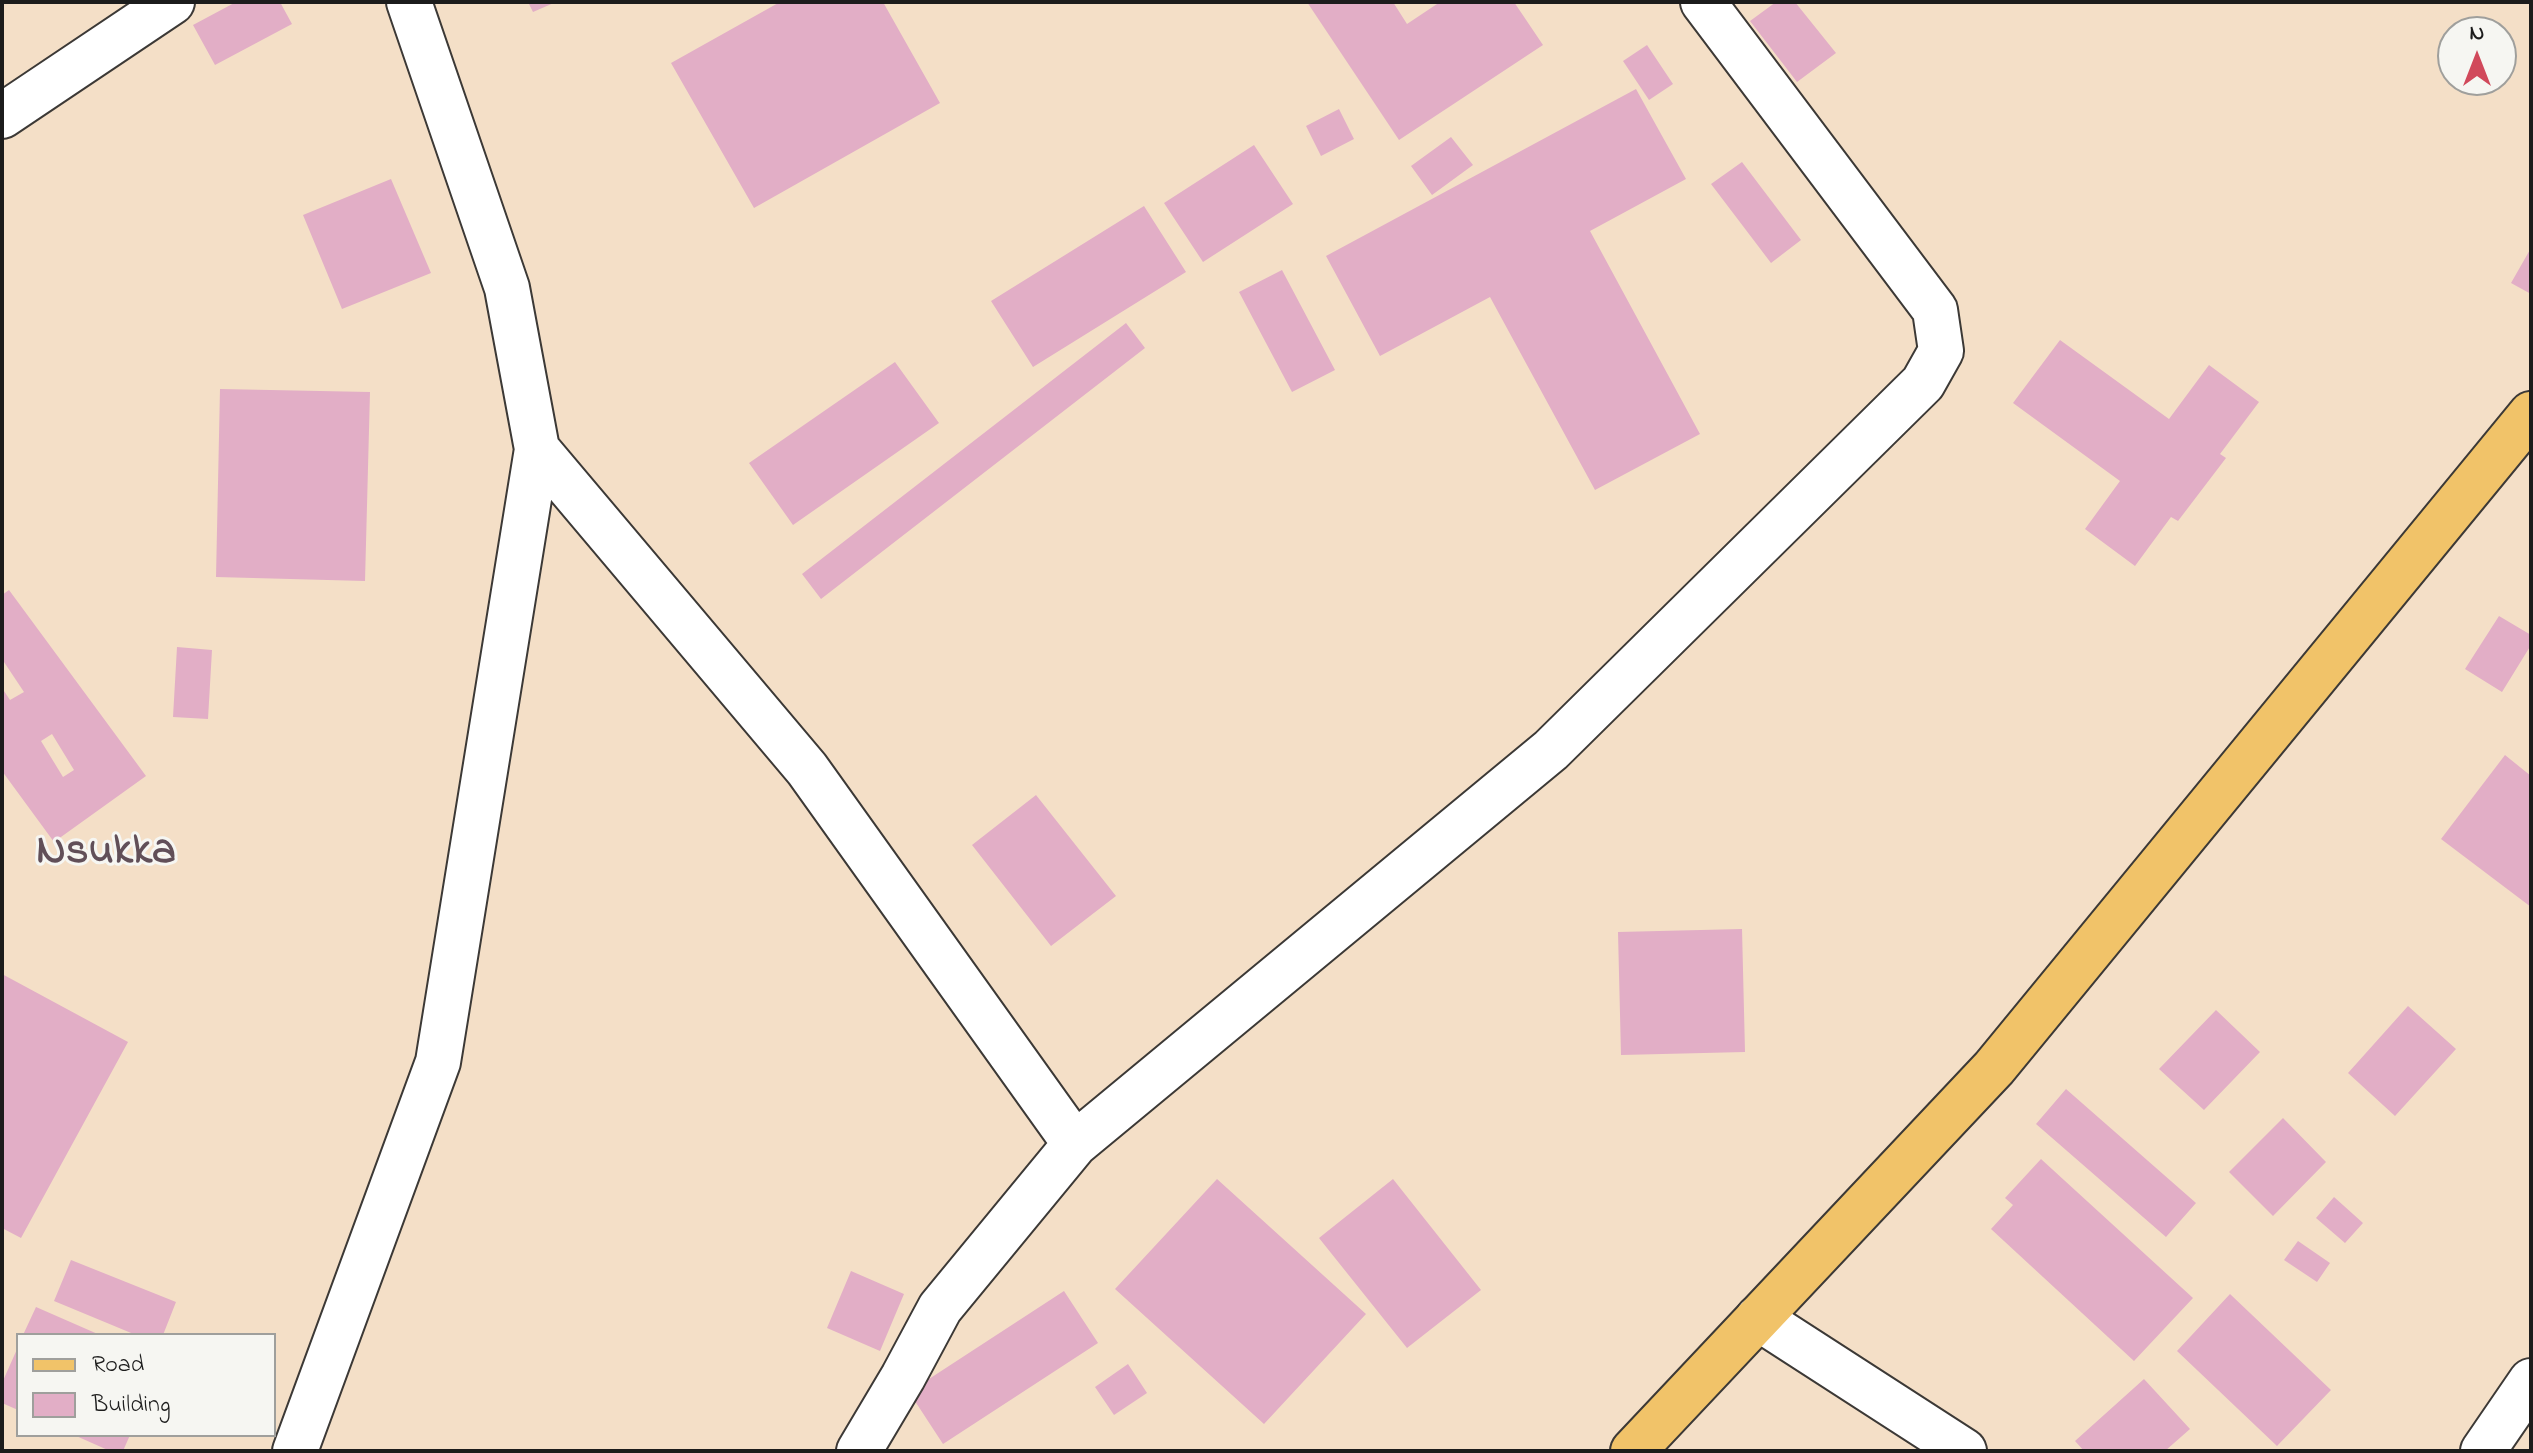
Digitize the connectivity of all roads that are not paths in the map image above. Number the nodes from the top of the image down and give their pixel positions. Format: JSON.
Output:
{"nodes":[{"id":1,"x":172,"y":2,"type":"edge"},
{"id":2,"x":409,"y":2,"type":"edge"},
{"id":3,"x":1703,"y":2,"type":"edge"},
{"id":4,"x":2,"y":116,"type":"edge"},
{"id":5,"x":2531,"y":414,"type":"edge"},
{"id":6,"x":537,"y":449,"type":"junction"},
{"id":7,"x":1075,"y":1144,"type":"junction"},
{"id":8,"x":1758,"y":1318,"type":"junction"},
{"id":9,"x":2531,"y":1381,"type":"edge"},
{"id":10,"x":295,"y":1451,"type":"edge"},
{"id":11,"x":859,"y":1451,"type":"edge"},
{"id":12,"x":1633,"y":1451,"type":"edge"},
{"id":13,"x":1964,"y":1451,"type":"edge"},
{"id":14,"x":2483,"y":1451,"type":"edge"}],
"edges":[{"from":1,"to":4,"type":"street"},
{"from":2,"to":6,"type":"street"},
{"from":3,"to":7,"type":"street"},
{"from":5,"to":8,"type":"main road"},
{"from":6,"to":7,"type":"street"},
{"from":6,"to":10,"type":"street"},
{"from":7,"to":11,"type":"street"},
{"from":8,"to":12,"type":"main road"},
{"from":8,"to":13,"type":"street"},
{"from":9,"to":14,"type":"street"}]}
